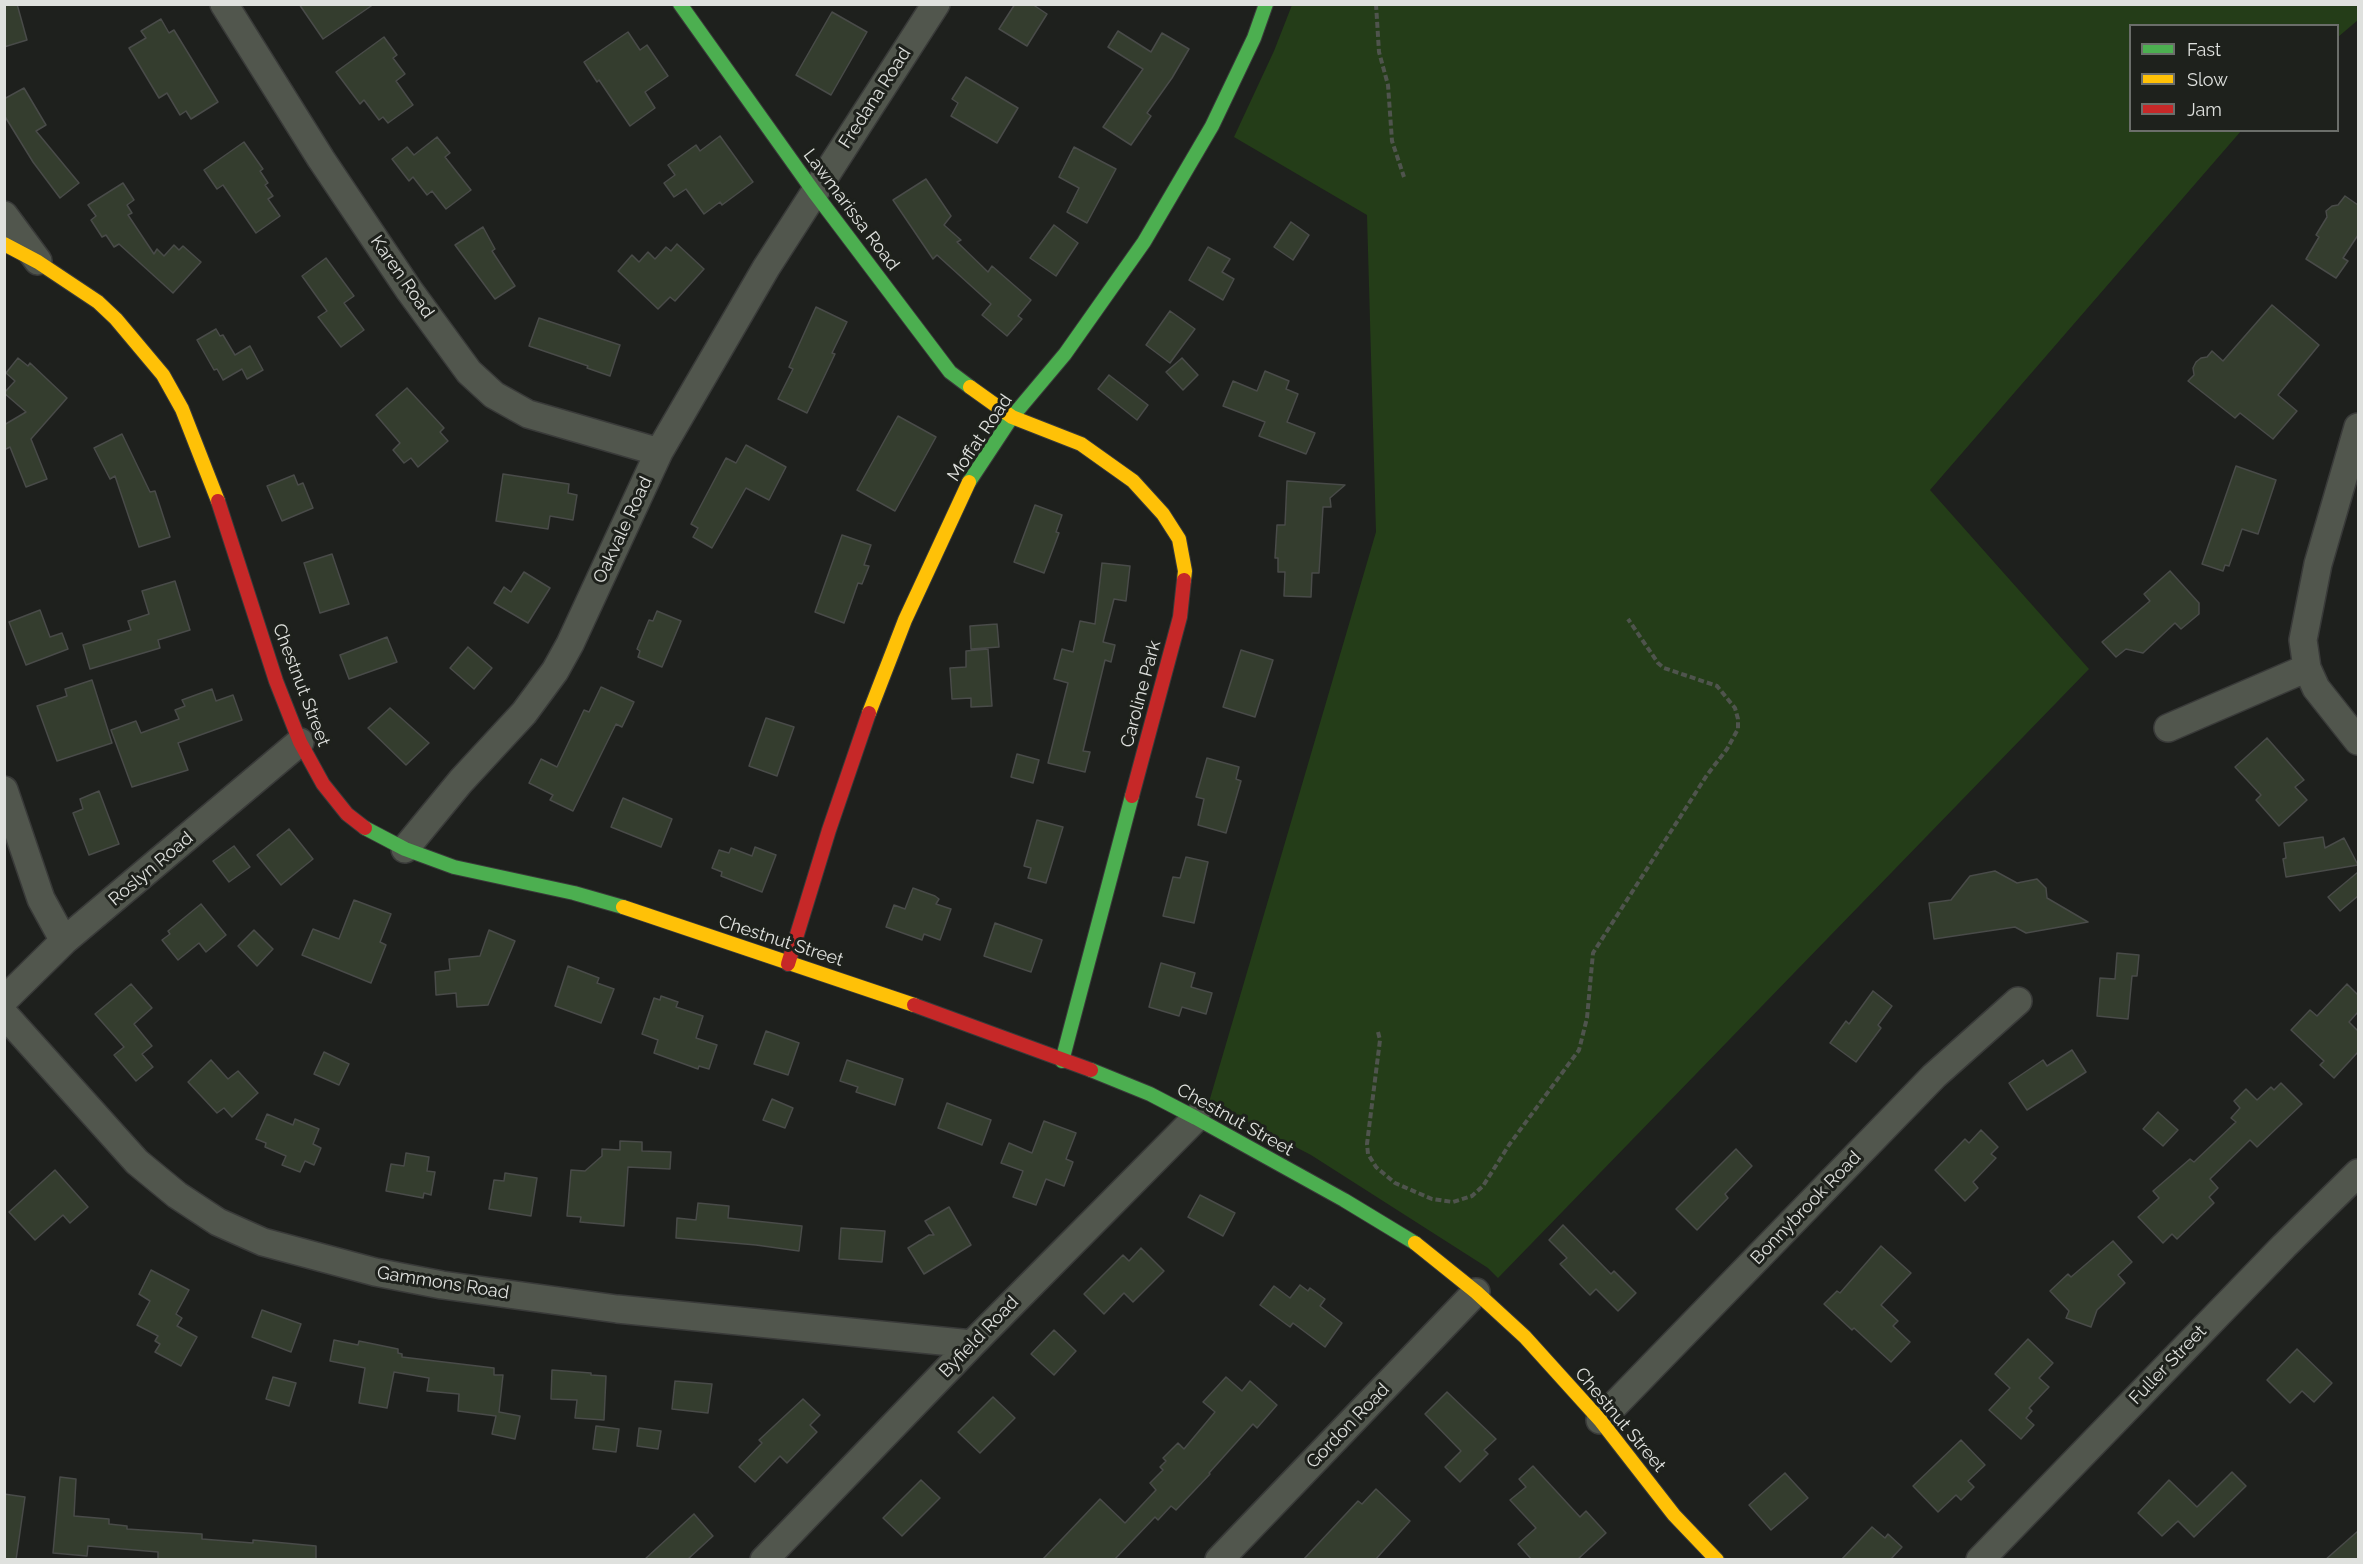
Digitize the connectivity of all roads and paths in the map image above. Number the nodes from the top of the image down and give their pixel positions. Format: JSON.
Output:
{"nodes":[{"id":1,"x":224,"y":4,"type":"edge"},
{"id":2,"x":680,"y":4,"type":"edge"},
{"id":3,"x":936,"y":4,"type":"edge"},
{"id":4,"x":1266,"y":4,"type":"edge"},
{"id":5,"x":1376,"y":4,"type":"edge"},
{"id":6,"x":1404,"y":177,"type":"dead end"},
{"id":7,"x":814,"y":192,"type":"junction"},
{"id":8,"x":4,"y":215,"type":"edge"},
{"id":9,"x":4,"y":244,"type":"edge"},
{"id":10,"x":38,"y":262,"type":"junction"},
{"id":11,"x":1012,"y":417,"type":"junction"},
{"id":12,"x":2358,"y":427,"type":"edge"},
{"id":13,"x":659,"y":452,"type":"junction"},
{"id":14,"x":1628,"y":619,"type":"dead end"},
{"id":15,"x":2307,"y":668,"type":"junction"},
{"id":16,"x":2168,"y":728,"type":"dead end"},
{"id":17,"x":2358,"y":741,"type":"edge"},
{"id":18,"x":300,"y":742,"type":"junction"},
{"id":19,"x":4,"y":790,"type":"edge"},
{"id":20,"x":405,"y":849,"type":"junction"},
{"id":21,"x":64,"y":942,"type":"junction"},
{"id":22,"x":789,"y":964,"type":"junction"},
{"id":23,"x":4,"y":999,"type":"edge"},
{"id":24,"x":2018,"y":1001,"type":"dead end"},
{"id":25,"x":4,"y":1014,"type":"edge"},
{"id":26,"x":1378,"y":1032,"type":"dead end"},
{"id":27,"x":1062,"y":1061,"type":"junction"},
{"id":28,"x":1196,"y":1118,"type":"junction"},
{"id":29,"x":2358,"y":1173,"type":"edge"},
{"id":30,"x":1476,"y":1292,"type":"junction"},
{"id":31,"x":972,"y":1344,"type":"junction"},
{"id":32,"x":1600,"y":1420,"type":"junction"},
{"id":33,"x":764,"y":1560,"type":"edge"},
{"id":34,"x":1219,"y":1560,"type":"edge"},
{"id":35,"x":1717,"y":1560,"type":"edge"},
{"id":36,"x":1980,"y":1560,"type":"edge"}],
"edges":[{"from":1,"to":13,"type":"street","name":"Karen Road"},
{"from":2,"to":7,"type":"street","name":"Lawmarissa Road"},
{"from":3,"to":7,"type":"street","name":"Fredana Road"},
{"from":4,"to":11,"type":"street","name":"Moffat Road"},
{"from":5,"to":6,"type":"path"},
{"from":7,"to":11,"type":"street","name":"Lawmarissa Road"},
{"from":7,"to":13,"type":"street","name":"Oakvale Road"},
{"from":8,"to":10,"type":"street"},
{"from":9,"to":10,"type":"street","name":"Chestnut Street"},
{"from":10,"to":18,"type":"street","name":"Chestnut Street"},
{"from":11,"to":22,"type":"street","name":"Moffat Road"},
{"from":11,"to":27,"type":"street","name":"Caroline Park"},
{"from":12,"to":15,"type":"street"},
{"from":13,"to":20,"type":"street","name":"Oakvale Road"},
{"from":14,"to":26,"type":"path"},
{"from":15,"to":16,"type":"street"},
{"from":15,"to":17,"type":"street"},
{"from":18,"to":20,"type":"street","name":"Chestnut Street"},
{"from":18,"to":21,"type":"street","name":"Roslyn Road"},
{"from":19,"to":21,"type":"street"},
{"from":20,"to":22,"type":"street","name":"Chestnut Street"},
{"from":21,"to":23,"type":"street","name":"Roslyn Road"},
{"from":22,"to":27,"type":"street","name":"Chestnut Street"},
{"from":24,"to":32,"type":"street","name":"Bonnybrook Road"},
{"from":25,"to":31,"type":"street","name":"Gammons Road"},
{"from":27,"to":28,"type":"street","name":"Chestnut Street"},
{"from":28,"to":30,"type":"street","name":"Chestnut Street"},
{"from":28,"to":31,"type":"street","name":"Byfield Road"},
{"from":29,"to":36,"type":"street","name":"Fuller Street"},
{"from":30,"to":32,"type":"street","name":"Chestnut Street"},
{"from":30,"to":34,"type":"street","name":"Gordon Road"},
{"from":31,"to":33,"type":"street","name":"Byfield Road"},
{"from":32,"to":35,"type":"street","name":"Chestnut Street"}]}
